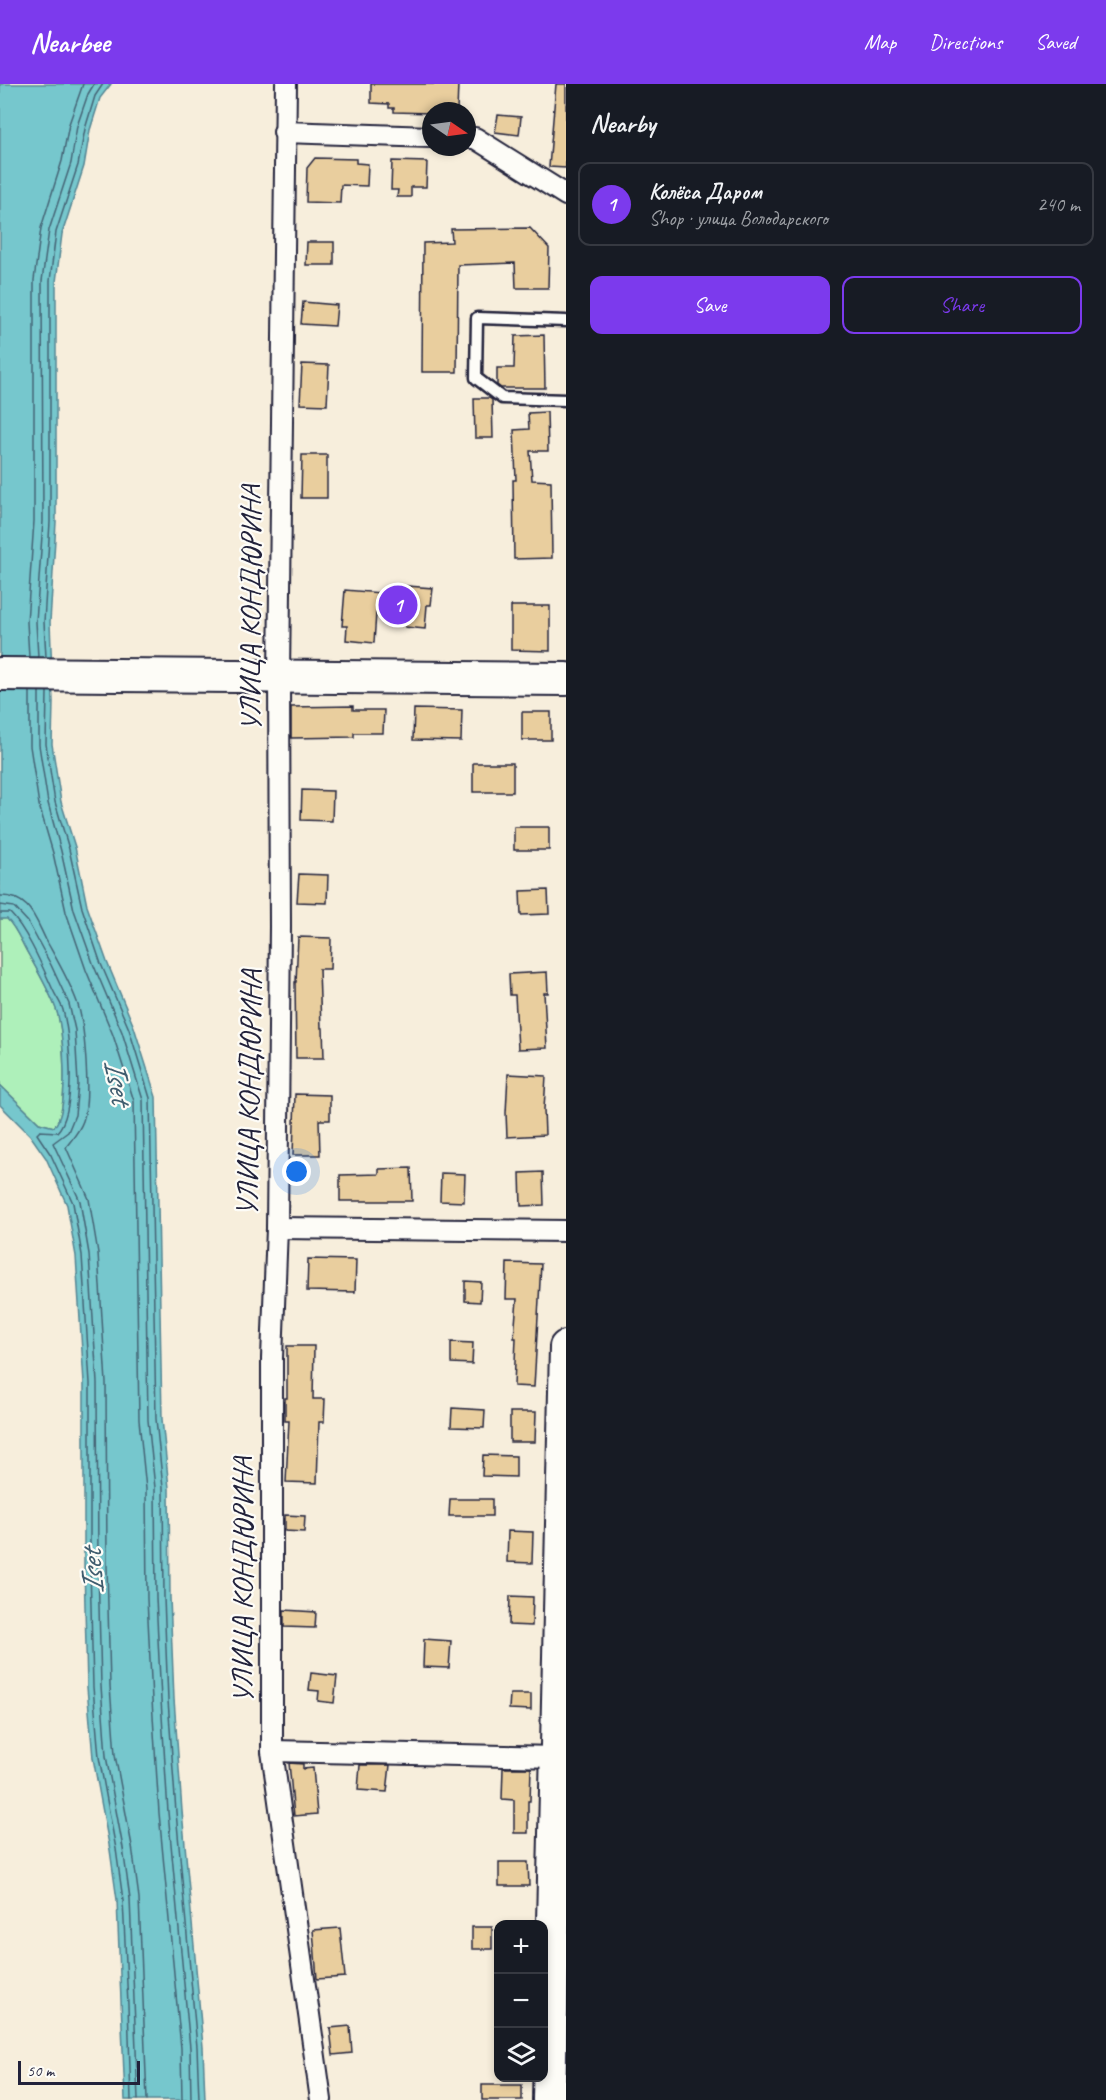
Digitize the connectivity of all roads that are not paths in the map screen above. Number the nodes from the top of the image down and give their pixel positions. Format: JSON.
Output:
{"nodes":[{"id":1,"x":286,"y":84,"type":"edge"},
{"id":2,"x":284,"y":132,"type":"junction"},
{"id":3,"x":422,"y":137,"type":"edge"},
{"id":4,"x":476,"y":139,"type":"edge"},
{"id":5,"x":566,"y":195,"type":"edge"},
{"id":6,"x":566,"y":321,"type":"edge"},
{"id":7,"x":566,"y":400,"type":"edge"},
{"id":8,"x":0,"y":674,"type":"edge"},
{"id":9,"x":265,"y":676,"type":"junction"},
{"id":10,"x":566,"y":679,"type":"edge"},
{"id":11,"x":277,"y":1228,"type":"junction"},
{"id":12,"x":566,"y":1232,"type":"edge"},
{"id":13,"x":566,"y":1347,"type":"edge"},
{"id":14,"x":272,"y":1752,"type":"junction"},
{"id":15,"x":556,"y":1757,"type":"junction"},
{"id":16,"x":321,"y":2100,"type":"edge"},
{"id":17,"x":549,"y":2100,"type":"edge"}],
"edges":[{"from":1,"to":2,"type":"street","name":"УЛИЦА КОНДЮРИНА"},
{"from":2,"to":3,"type":"street"},
{"from":2,"to":9,"type":"street","name":"УЛИЦА КОНДЮРИНА"},
{"from":4,"to":5,"type":"street"},
{"from":6,"to":7,"type":"lane"},
{"from":8,"to":9,"type":"main road"},
{"from":9,"to":10,"type":"main road"},
{"from":9,"to":11,"type":"street","name":"УЛИЦА КОНДЮРИНА"},
{"from":11,"to":12,"type":"street"},
{"from":11,"to":14,"type":"street","name":"УЛИЦА КОНДЮРИНА"},
{"from":13,"to":15,"type":"main road"},
{"from":14,"to":15,"type":"street"},
{"from":14,"to":16,"type":"street","name":"УЛИЦА КОНДЮРИНА"},
{"from":15,"to":17,"type":"main road"}]}
